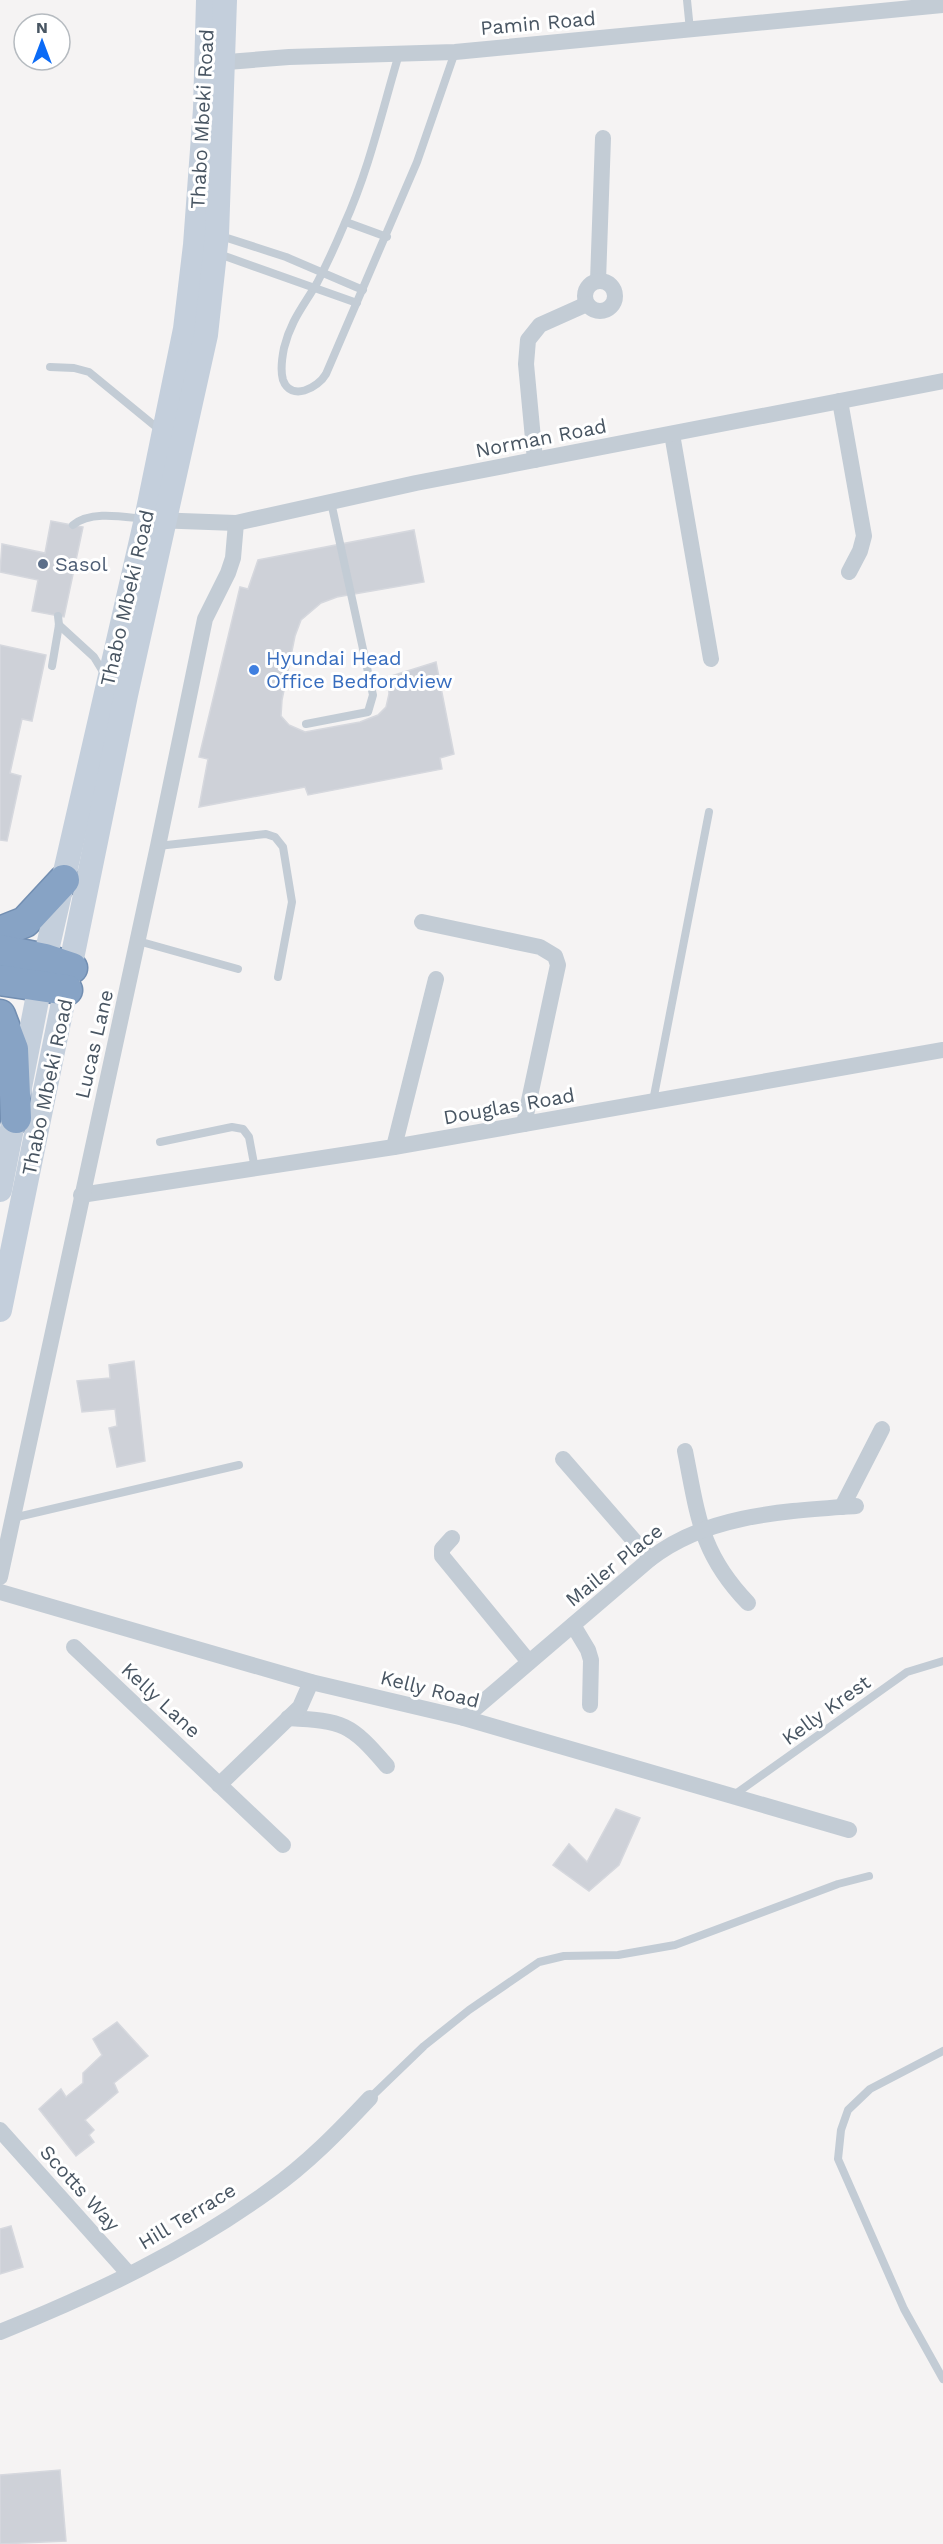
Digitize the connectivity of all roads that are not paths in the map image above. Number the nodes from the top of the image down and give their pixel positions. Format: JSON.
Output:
{"nodes":[{"id":1,"x":208,"y":0,"type":"edge"},
{"id":2,"x":225,"y":0,"type":"edge"},
{"id":3,"x":687,"y":0,"type":"edge"},
{"id":4,"x":943,"y":5,"type":"edge"},
{"id":5,"x":690,"y":30,"type":"junction"},
{"id":6,"x":455,"y":52,"type":"junction"},
{"id":7,"x":399,"y":54,"type":"junction"},
{"id":8,"x":215,"y":63,"type":"junction"},
{"id":9,"x":603,"y":138,"type":"dead end"},
{"id":10,"x":346,"y":222,"type":"junction"},
{"id":11,"x":387,"y":237,"type":"junction"},
{"id":12,"x":206,"y":240,"type":"junction"},
{"id":13,"x":322,"y":274,"type":"junction"},
{"id":14,"x":598,"y":281,"type":"junction"},
{"id":15,"x":314,"y":289,"type":"junction"},
{"id":16,"x":363,"y":290,"type":"junction"},
{"id":17,"x":357,"y":303,"type":"junction"},
{"id":18,"x":587,"y":304,"type":"junction"},
{"id":19,"x":50,"y":367,"type":"dead end"},
{"id":20,"x":943,"y":381,"type":"edge"},
{"id":21,"x":840,"y":401,"type":"junction"},
{"id":22,"x":164,"y":433,"type":"junction"},
{"id":23,"x":672,"y":434,"type":"junction"},
{"id":24,"x":535,"y":460,"type":"junction"},
{"id":25,"x":331,"y":502,"type":"junction"},
{"id":26,"x":156,"y":520,"type":"junction"},
{"id":27,"x":236,"y":523,"type":"junction"},
{"id":28,"x":73,"y":525,"type":"dead end"},
{"id":29,"x":849,"y":572,"type":"dead end"},
{"id":30,"x":58,"y":616,"type":"dead end"},
{"id":31,"x":59,"y":626,"type":"junction"},
{"id":32,"x":711,"y":659,"type":"dead end"},
{"id":33,"x":52,"y":666,"type":"dead end"},
{"id":34,"x":108,"y":680,"type":"junction"},
{"id":35,"x":306,"y":724,"type":"dead end"},
{"id":36,"x":709,"y":812,"type":"dead end"},
{"id":37,"x":158,"y":846,"type":"junction"},
{"id":38,"x":64,"y":880,"type":"junction"},
{"id":39,"x":422,"y":922,"type":"dead end"},
{"id":40,"x":0,"y":932,"type":"edge"},
{"id":41,"x":138,"y":941,"type":"junction"},
{"id":42,"x":0,"y":950,"type":"edge"},
{"id":43,"x":238,"y":969,"type":"dead end"},
{"id":44,"x":56,"y":976,"type":"junction"},
{"id":45,"x":278,"y":977,"type":"dead end"},
{"id":46,"x":436,"y":979,"type":"dead end"},
{"id":47,"x":0,"y":980,"type":"edge"},
{"id":48,"x":0,"y":1015,"type":"edge"},
{"id":49,"x":943,"y":1050,"type":"edge"},
{"id":50,"x":653,"y":1101,"type":"junction"},
{"id":51,"x":16,"y":1118,"type":"junction"},
{"id":52,"x":524,"y":1124,"type":"junction"},
{"id":53,"x":160,"y":1142,"type":"dead end"},
{"id":54,"x":394,"y":1147,"type":"junction"},
{"id":55,"x":255,"y":1170,"type":"junction"},
{"id":56,"x":0,"y":1190,"type":"edge"},
{"id":57,"x":81,"y":1196,"type":"junction"},
{"id":58,"x":0,"y":1310,"type":"edge"},
{"id":59,"x":882,"y":1429,"type":"dead end"},
{"id":60,"x":685,"y":1451,"type":"dead end"},
{"id":61,"x":563,"y":1459,"type":"dead end"},
{"id":62,"x":239,"y":1465,"type":"dead end"},
{"id":63,"x":12,"y":1518,"type":"junction"},
{"id":64,"x":701,"y":1531,"type":"junction"},
{"id":65,"x":452,"y":1538,"type":"dead end"},
{"id":66,"x":650,"y":1559,"type":"junction"},
{"id":67,"x":0,"y":1577,"type":"edge"},
{"id":68,"x":0,"y":1592,"type":"edge"},
{"id":69,"x":748,"y":1603,"type":"dead end"},
{"id":70,"x":573,"y":1625,"type":"junction"},
{"id":71,"x":74,"y":1647,"type":"dead end"},
{"id":72,"x":943,"y":1661,"type":"edge"},
{"id":73,"x":529,"y":1662,"type":"junction"},
{"id":74,"x":311,"y":1682,"type":"junction"},
{"id":75,"x":590,"y":1705,"type":"dead end"},
{"id":76,"x":288,"y":1718,"type":"junction"},
{"id":77,"x":464,"y":1718,"type":"junction"},
{"id":78,"x":387,"y":1766,"type":"dead end"},
{"id":79,"x":219,"y":1785,"type":"junction"},
{"id":80,"x":734,"y":1796,"type":"junction"},
{"id":81,"x":849,"y":1830,"type":"dead end"},
{"id":82,"x":284,"y":1845,"type":"dead end"},
{"id":83,"x":869,"y":1876,"type":"dead end"},
{"id":84,"x":943,"y":2051,"type":"edge"},
{"id":85,"x":370,"y":2098,"type":"joint"},
{"id":86,"x":0,"y":2130,"type":"edge"},
{"id":87,"x":128,"y":2273,"type":"junction"},
{"id":88,"x":0,"y":2332,"type":"edge"},
{"id":89,"x":943,"y":2379,"type":"edge"}],
"edges":[{"from":1,"to":8,"type":"main road","name":"Thabo Mbeki Road"},
{"from":2,"to":8,"type":"main road","name":"Thabo Mbeki Road"},
{"from":3,"to":5,"type":"lane"},
{"from":4,"to":5,"type":"street","name":"Pamin Road"},
{"from":5,"to":6,"type":"street","name":"Pamin Road"},
{"from":6,"to":7,"type":"street","name":"Pamin Road"},
{"from":6,"to":11,"type":"lane"},
{"from":7,"to":8,"type":"street","name":"Pamin Road"},
{"from":7,"to":10,"type":"lane"},
{"from":8,"to":12,"type":"main road","name":"Thabo Mbeki Road"},
{"from":9,"to":14,"type":"street"},
{"from":10,"to":11,"type":"lane"},
{"from":10,"to":13,"type":"lane"},
{"from":11,"to":16,"type":"lane"},
{"from":12,"to":13,"type":"lane"},
{"from":12,"to":15,"type":"lane"},
{"from":12,"to":22,"type":"main road","name":"Thabo Mbeki Road"},
{"from":12,"to":26,"type":"main road","name":"Thabo Mbeki Road"},
{"from":13,"to":15,"type":"lane"},
{"from":13,"to":16,"type":"lane"},
{"from":14,"to":18,"type":"street"},
{"from":14,"to":18,"type":"street"},
{"from":15,"to":17,"type":"lane"},
{"from":15,"to":17,"type":"lane"},
{"from":16,"to":17,"type":"lane"},
{"from":18,"to":24,"type":"street"},
{"from":19,"to":22,"type":"lane"},
{"from":20,"to":21,"type":"street","name":"Norman Road"},
{"from":21,"to":23,"type":"street","name":"Norman Road"},
{"from":21,"to":29,"type":"street"},
{"from":22,"to":26,"type":"main road","name":"Thabo Mbeki Road"},
{"from":23,"to":24,"type":"street","name":"Norman Road"},
{"from":23,"to":32,"type":"street"},
{"from":24,"to":25,"type":"street","name":"Norman Road"},
{"from":25,"to":27,"type":"street","name":"Norman Road"},
{"from":25,"to":35,"type":"lane"},
{"from":26,"to":27,"type":"street","name":"Norman Road"},
{"from":26,"to":28,"type":"lane"},
{"from":26,"to":34,"type":"main road","name":"Thabo Mbeki Road"},
{"from":26,"to":44,"type":"main road","name":"Thabo Mbeki Road"},
{"from":27,"to":37,"type":"street","name":"Lucas Lane"},
{"from":30,"to":31,"type":"lane"},
{"from":31,"to":33,"type":"lane"},
{"from":31,"to":34,"type":"lane"},
{"from":34,"to":38,"type":"main road","name":"Thabo Mbeki Road"},
{"from":36,"to":50,"type":"lane"},
{"from":37,"to":41,"type":"street","name":"Lucas Lane"},
{"from":37,"to":45,"type":"lane"},
{"from":38,"to":40,"type":"highway"},
{"from":38,"to":44,"type":"main road","name":"Thabo Mbeki Road"},
{"from":39,"to":52,"type":"street"},
{"from":41,"to":43,"type":"lane"},
{"from":41,"to":57,"type":"street","name":"Lucas Lane"},
{"from":42,"to":44,"type":"highway"},
{"from":44,"to":47,"type":"highway"},
{"from":44,"to":51,"type":"main road","name":"Thabo Mbeki Road"},
{"from":44,"to":58,"type":"main road","name":"Thabo Mbeki Road"},
{"from":46,"to":54,"type":"street"},
{"from":48,"to":51,"type":"highway"},
{"from":49,"to":50,"type":"street","name":"Douglas Road"},
{"from":50,"to":52,"type":"street","name":"Douglas Road"},
{"from":51,"to":56,"type":"main road","name":"Thabo Mbeki Road"},
{"from":52,"to":54,"type":"street","name":"Douglas Road"},
{"from":53,"to":55,"type":"lane"},
{"from":54,"to":55,"type":"street","name":"Douglas Road"},
{"from":55,"to":57,"type":"street","name":"Douglas Road"},
{"from":57,"to":63,"type":"street","name":"Lucas Lane"},
{"from":59,"to":64,"type":"street","name":"Mailer Place"},
{"from":60,"to":64,"type":"street"},
{"from":61,"to":66,"type":"street"},
{"from":62,"to":63,"type":"lane"},
{"from":63,"to":67,"type":"street","name":"Lucas Lane"},
{"from":64,"to":66,"type":"street","name":"Mailer Place"},
{"from":64,"to":69,"type":"street"},
{"from":65,"to":73,"type":"street"},
{"from":66,"to":70,"type":"street","name":"Mailer Place"},
{"from":68,"to":74,"type":"street","name":"Kelly Road"},
{"from":70,"to":73,"type":"street","name":"Mailer Place"},
{"from":70,"to":75,"type":"street"},
{"from":71,"to":79,"type":"street","name":"Kelly Lane"},
{"from":72,"to":80,"type":"lane","name":"Kelly Krest"},
{"from":73,"to":77,"type":"street","name":"Mailer Place"},
{"from":74,"to":76,"type":"street"},
{"from":74,"to":77,"type":"street","name":"Kelly Road"},
{"from":76,"to":78,"type":"street"},
{"from":76,"to":79,"type":"street"},
{"from":77,"to":80,"type":"street","name":"Kelly Road"},
{"from":79,"to":82,"type":"street","name":"Kelly Lane"},
{"from":80,"to":81,"type":"street","name":"Kelly Road"},
{"from":83,"to":85,"type":"lane"},
{"from":84,"to":89,"type":"lane"},
{"from":85,"to":87,"type":"street","name":"Hill Terrace"},
{"from":86,"to":87,"type":"street","name":"Scotts Way"},
{"from":87,"to":88,"type":"street","name":"Hill Terrace"}]}
